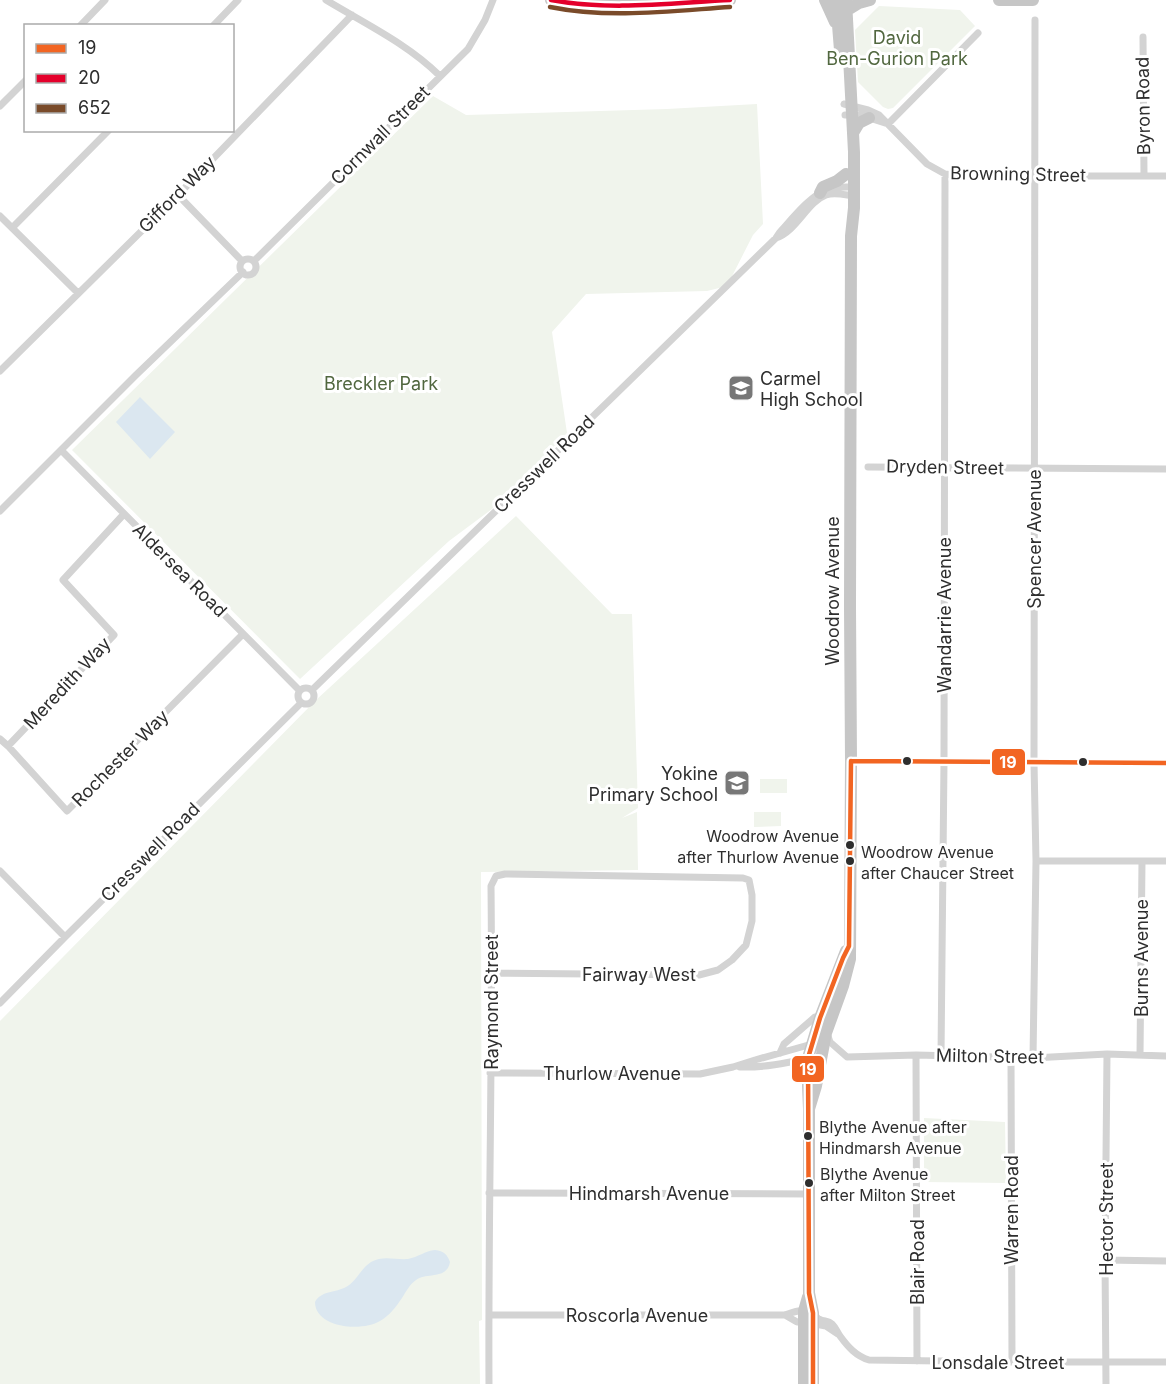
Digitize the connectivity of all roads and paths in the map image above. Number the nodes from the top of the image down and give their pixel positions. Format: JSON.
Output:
{"nodes":[{"id":1,"x":105,"y":0,"type":"edge"},
{"id":2,"x":238,"y":0,"type":"edge"},
{"id":3,"x":326,"y":0,"type":"edge"},
{"id":4,"x":493,"y":0,"type":"edge"},
{"id":5,"x":551,"y":0,"type":"edge"},
{"id":6,"x":730,"y":0,"type":"edge"},
{"id":7,"x":825,"y":0,"type":"edge"},
{"id":8,"x":836,"y":0,"type":"edge"},
{"id":9,"x":870,"y":0,"type":"edge"},
{"id":10,"x":999,"y":0,"type":"edge"},
{"id":11,"x":1033,"y":0,"type":"edge"},
{"id":12,"x":846,"y":5,"type":"edge"},
{"id":13,"x":352,"y":15,"type":"junction"},
{"id":14,"x":1035,"y":21,"type":"dead end"},
{"id":15,"x":82,"y":24,"type":"edge"},
{"id":16,"x":215,"y":24,"type":"edge"},
{"id":17,"x":838,"y":28,"type":"junction"},
{"id":18,"x":978,"y":33,"type":"dead end"},
{"id":19,"x":1143,"y":37,"type":"dead end"},
{"id":20,"x":440,"y":76,"type":"junction"},
{"id":21,"x":24,"y":82,"type":"edge"},
{"id":22,"x":0,"y":106,"type":"edge"},
{"id":23,"x":848,"y":110,"type":"junction"},
{"id":24,"x":869,"y":118,"type":"junction"},
{"id":25,"x":888,"y":124,"type":"junction"},
{"id":26,"x":106,"y":132,"type":"edge"},
{"id":27,"x":853,"y":133,"type":"junction"},
{"id":28,"x":846,"y":174,"type":"junction"},
{"id":29,"x":945,"y":174,"type":"junction"},
{"id":30,"x":1035,"y":176,"type":"junction"},
{"id":31,"x":1144,"y":176,"type":"junction"},
{"id":32,"x":1166,"y":176,"type":"edge"},
{"id":33,"x":850,"y":192,"type":"junction"},
{"id":34,"x":820,"y":193,"type":"junction"},
{"id":35,"x":178,"y":195,"type":"junction"},
{"id":36,"x":0,"y":216,"type":"edge"},
{"id":37,"x":12,"y":228,"type":"junction"},
{"id":38,"x":776,"y":238,"type":"junction"},
{"id":39,"x":242,"y":261,"type":"junction"},
{"id":40,"x":254,"y":261,"type":"junction"},
{"id":41,"x":243,"y":272,"type":"junction"},
{"id":42,"x":78,"y":293,"type":"junction"},
{"id":43,"x":0,"y":371,"type":"edge"},
{"id":44,"x":61,"y":450,"type":"junction"},
{"id":45,"x":867,"y":467,"type":"dead end"},
{"id":46,"x":944,"y":467,"type":"junction"},
{"id":47,"x":1034,"y":468,"type":"junction"},
{"id":48,"x":1166,"y":469,"type":"edge"},
{"id":49,"x":0,"y":511,"type":"edge"},
{"id":50,"x":124,"y":514,"type":"junction"},
{"id":51,"x":243,"y":634,"type":"junction"},
{"id":52,"x":299,"y":690,"type":"junction"},
{"id":53,"x":312,"y":690,"type":"junction"},
{"id":54,"x":301,"y":703,"type":"junction"},
{"id":55,"x":0,"y":739,"type":"edge"},
{"id":56,"x":8,"y":746,"type":"junction"},
{"id":57,"x":851,"y":761,"type":"junction"},
{"id":58,"x":944,"y":762,"type":"junction"},
{"id":59,"x":1034,"y":763,"type":"junction"},
{"id":60,"x":1166,"y":763,"type":"edge"},
{"id":61,"x":1036,"y":861,"type":"junction"},
{"id":62,"x":1142,"y":861,"type":"junction"},
{"id":63,"x":1166,"y":861,"type":"edge"},
{"id":64,"x":0,"y":871,"type":"edge"},
{"id":65,"x":749,"y":880,"type":"joint"},
{"id":66,"x":64,"y":937,"type":"junction"},
{"id":67,"x":849,"y":946,"type":"junction"},
{"id":68,"x":492,"y":973,"type":"junction"},
{"id":69,"x":1,"y":1000,"type":"edge"},
{"id":70,"x":820,"y":1018,"type":"junction"},
{"id":71,"x":826,"y":1033,"type":"junction"},
{"id":72,"x":817,"y":1046,"type":"junction"},
{"id":73,"x":780,"y":1053,"type":"junction"},
{"id":74,"x":1107,"y":1054,"type":"junction"},
{"id":75,"x":916,"y":1055,"type":"junction"},
{"id":76,"x":1140,"y":1055,"type":"junction"},
{"id":77,"x":941,"y":1056,"type":"junction"},
{"id":78,"x":1166,"y":1056,"type":"edge"},
{"id":79,"x":808,"y":1058,"type":"junction"},
{"id":80,"x":1011,"y":1058,"type":"junction"},
{"id":81,"x":1032,"y":1058,"type":"junction"},
{"id":82,"x":785,"y":1063,"type":"junction"},
{"id":83,"x":734,"y":1067,"type":"junction"},
{"id":84,"x":490,"y":1073,"type":"junction"},
{"id":85,"x":808,"y":1078,"type":"junction"},
{"id":86,"x":810,"y":1109,"type":"junction"},
{"id":87,"x":489,"y":1193,"type":"junction"},
{"id":88,"x":809,"y":1194,"type":"junction"},
{"id":89,"x":1105,"y":1260,"type":"junction"},
{"id":90,"x":1166,"y":1261,"type":"edge"},
{"id":91,"x":489,"y":1315,"type":"junction"},
{"id":92,"x":809,"y":1317,"type":"junction"},
{"id":93,"x":839,"y":1335,"type":"junction"},
{"id":94,"x":917,"y":1361,"type":"junction"},
{"id":95,"x":1012,"y":1362,"type":"junction"},
{"id":96,"x":1166,"y":1362,"type":"edge"},
{"id":97,"x":1106,"y":1363,"type":"junction"},
{"id":98,"x":489,"y":1384,"type":"edge"},
{"id":99,"x":804,"y":1384,"type":"edge"},
{"id":100,"x":813,"y":1384,"type":"edge"},
{"id":101,"x":1106,"y":1384,"type":"edge"}],
"edges":[{"from":1,"to":15,"type":"street"},
{"from":2,"to":16,"type":"street"},
{"from":3,"to":13,"type":"street"},
{"from":4,"to":20,"type":"street","name":"Cornwall Street"},
{"from":5,"to":6,"type":"main road"},
{"from":7,"to":17,"type":"main road"},
{"from":8,"to":17,"type":"main road","name":"Woodrow Avenue"},
{"from":9,"to":12,"type":"main road"},
{"from":10,"to":11,"type":"main road"},
{"from":12,"to":23,"type":"main road","name":"Woodrow Avenue"},
{"from":13,"to":20,"type":"street"},
{"from":13,"to":35,"type":"street","name":"Gifford Way"},
{"from":14,"to":30,"type":"street","name":"Spencer Avenue"},
{"from":17,"to":23,"type":"main road","name":"Woodrow Avenue"},
{"from":18,"to":25,"type":"street"},
{"from":19,"to":31,"type":"street","name":"Byron Road"},
{"from":20,"to":40,"type":"street","name":"Cornwall Street"},
{"from":21,"to":22,"type":"street"},
{"from":23,"to":24,"type":"street","name":"Browning Street"},
{"from":23,"to":25,"type":"street","name":"Browning Street"},
{"from":23,"to":27,"type":"main road","name":"Woodrow Avenue"},
{"from":23,"to":28,"type":"main road","name":"Woodrow Avenue"},
{"from":24,"to":25,"type":"street","name":"Browning Street"},
{"from":24,"to":27,"type":"main road"},
{"from":25,"to":29,"type":"street","name":"Browning Street"},
{"from":26,"to":37,"type":"street"},
{"from":27,"to":33,"type":"main road","name":"Woodrow Avenue"},
{"from":28,"to":33,"type":"main road","name":"Woodrow Avenue"},
{"from":28,"to":34,"type":"main road"},
{"from":29,"to":30,"type":"street","name":"Browning Street"},
{"from":29,"to":46,"type":"street","name":"Wandarrie Avenue"},
{"from":30,"to":31,"type":"street","name":"Browning Street"},
{"from":30,"to":47,"type":"street","name":"Spencer Avenue"},
{"from":31,"to":32,"type":"street","name":"Browning Street"},
{"from":33,"to":34,"type":"street"},
{"from":33,"to":38,"type":"street","name":"Cresswell Road"},
{"from":33,"to":57,"type":"main road","name":"Woodrow Avenue"},
{"from":34,"to":38,"type":"street","name":"Cresswell Road"},
{"from":35,"to":39,"type":"street"},
{"from":35,"to":42,"type":"street","name":"Gifford Way"},
{"from":36,"to":37,"type":"street"},
{"from":37,"to":42,"type":"street"},
{"from":38,"to":53,"type":"street","name":"Cresswell Road"},
{"from":39,"to":40,"type":"street"},
{"from":39,"to":41,"type":"street"},
{"from":40,"to":41,"type":"street"},
{"from":41,"to":44,"type":"street"},
{"from":42,"to":43,"type":"street","name":"Gifford Way"},
{"from":44,"to":49,"type":"street"},
{"from":44,"to":50,"type":"street","name":"Aldersea Road"},
{"from":45,"to":46,"type":"street","name":"Dryden Street"},
{"from":46,"to":47,"type":"street","name":"Dryden Street"},
{"from":46,"to":58,"type":"street","name":"Wandarrie Avenue"},
{"from":47,"to":48,"type":"street","name":"Dryden Street"},
{"from":47,"to":59,"type":"street","name":"Spencer Avenue"},
{"from":50,"to":51,"type":"street","name":"Aldersea Road"},
{"from":50,"to":56,"type":"street","name":"Meredith Way"},
{"from":51,"to":52,"type":"street","name":"Aldersea Road"},
{"from":51,"to":56,"type":"street","name":"Rochester Way"},
{"from":52,"to":53,"type":"street"},
{"from":52,"to":54,"type":"street"},
{"from":53,"to":54,"type":"street","name":"Cresswell Road"},
{"from":54,"to":66,"type":"street","name":"Cresswell Road"},
{"from":55,"to":56,"type":"street","name":"Rochester Way"},
{"from":57,"to":58,"type":"street"},
{"from":57,"to":67,"type":"main road","name":"Woodrow Avenue"},
{"from":58,"to":59,"type":"street"},
{"from":58,"to":77,"type":"street","name":"Wandarrie Avenue"},
{"from":59,"to":60,"type":"street"},
{"from":59,"to":61,"type":"street","name":"Spencer Avenue"},
{"from":61,"to":62,"type":"street"},
{"from":61,"to":81,"type":"street","name":"Spencer Avenue"},
{"from":62,"to":63,"type":"street"},
{"from":62,"to":76,"type":"street","name":"Burns Avenue"},
{"from":64,"to":66,"type":"street"},
{"from":65,"to":68,"type":"street","name":"Fairway West"},
{"from":65,"to":68,"type":"street","name":"Raymond Street"},
{"from":66,"to":69,"type":"street","name":"Cresswell Road"},
{"from":67,"to":70,"type":"main road","name":"Woodrow Avenue"},
{"from":67,"to":71,"type":"main road","name":"Woodrow Avenue"},
{"from":68,"to":84,"type":"street","name":"Raymond Street"},
{"from":70,"to":72,"type":"main road","name":"Woodrow Avenue"},
{"from":70,"to":73,"type":"street"},
{"from":71,"to":72,"type":"main road","name":"Woodrow Avenue"},
{"from":71,"to":75,"type":"street","name":"Milton Street"},
{"from":72,"to":73,"type":"street","name":"Thurlow Avenue"},
{"from":72,"to":79,"type":"main road"},
{"from":72,"to":86,"type":"main road"},
{"from":73,"to":83,"type":"street","name":"Thurlow Avenue"},
{"from":74,"to":76,"type":"street","name":"Milton Street"},
{"from":74,"to":81,"type":"street","name":"Milton Street"},
{"from":74,"to":89,"type":"street","name":"Hector Street"},
{"from":75,"to":77,"type":"street","name":"Milton Street"},
{"from":75,"to":94,"type":"street","name":"Blair Road"},
{"from":76,"to":78,"type":"street","name":"Milton Street"},
{"from":77,"to":80,"type":"street","name":"Milton Street"},
{"from":79,"to":82,"type":"street","name":"Thurlow Avenue"},
{"from":79,"to":85,"type":"main road"},
{"from":80,"to":81,"type":"street","name":"Milton Street"},
{"from":80,"to":95,"type":"street","name":"Warren Road"},
{"from":82,"to":83,"type":"street","name":"Thurlow Avenue"},
{"from":82,"to":85,"type":"street"},
{"from":83,"to":84,"type":"street","name":"Thurlow Avenue"},
{"from":84,"to":87,"type":"street","name":"Raymond Street"},
{"from":85,"to":86,"type":"main road"},
{"from":86,"to":88,"type":"main road"},
{"from":87,"to":88,"type":"street","name":"Hindmarsh Avenue"},
{"from":87,"to":91,"type":"street","name":"Raymond Street"},
{"from":88,"to":92,"type":"main road"},
{"from":89,"to":90,"type":"street"},
{"from":89,"to":97,"type":"street","name":"Hector Street"},
{"from":91,"to":92,"type":"street","name":"Roscorla Avenue"},
{"from":91,"to":98,"type":"street","name":"Raymond Street"},
{"from":92,"to":93,"type":"street","name":"Lonsdale Street"},
{"from":92,"to":93,"type":"street","name":"Lonsdale Street"},
{"from":92,"to":99,"type":"main road"},
{"from":92,"to":100,"type":"main road"},
{"from":93,"to":94,"type":"street","name":"Lonsdale Street"},
{"from":94,"to":95,"type":"street","name":"Lonsdale Street"},
{"from":95,"to":97,"type":"street","name":"Lonsdale Street"},
{"from":96,"to":97,"type":"street","name":"Lonsdale Street"},
{"from":97,"to":101,"type":"street","name":"Hector Street"}]}
